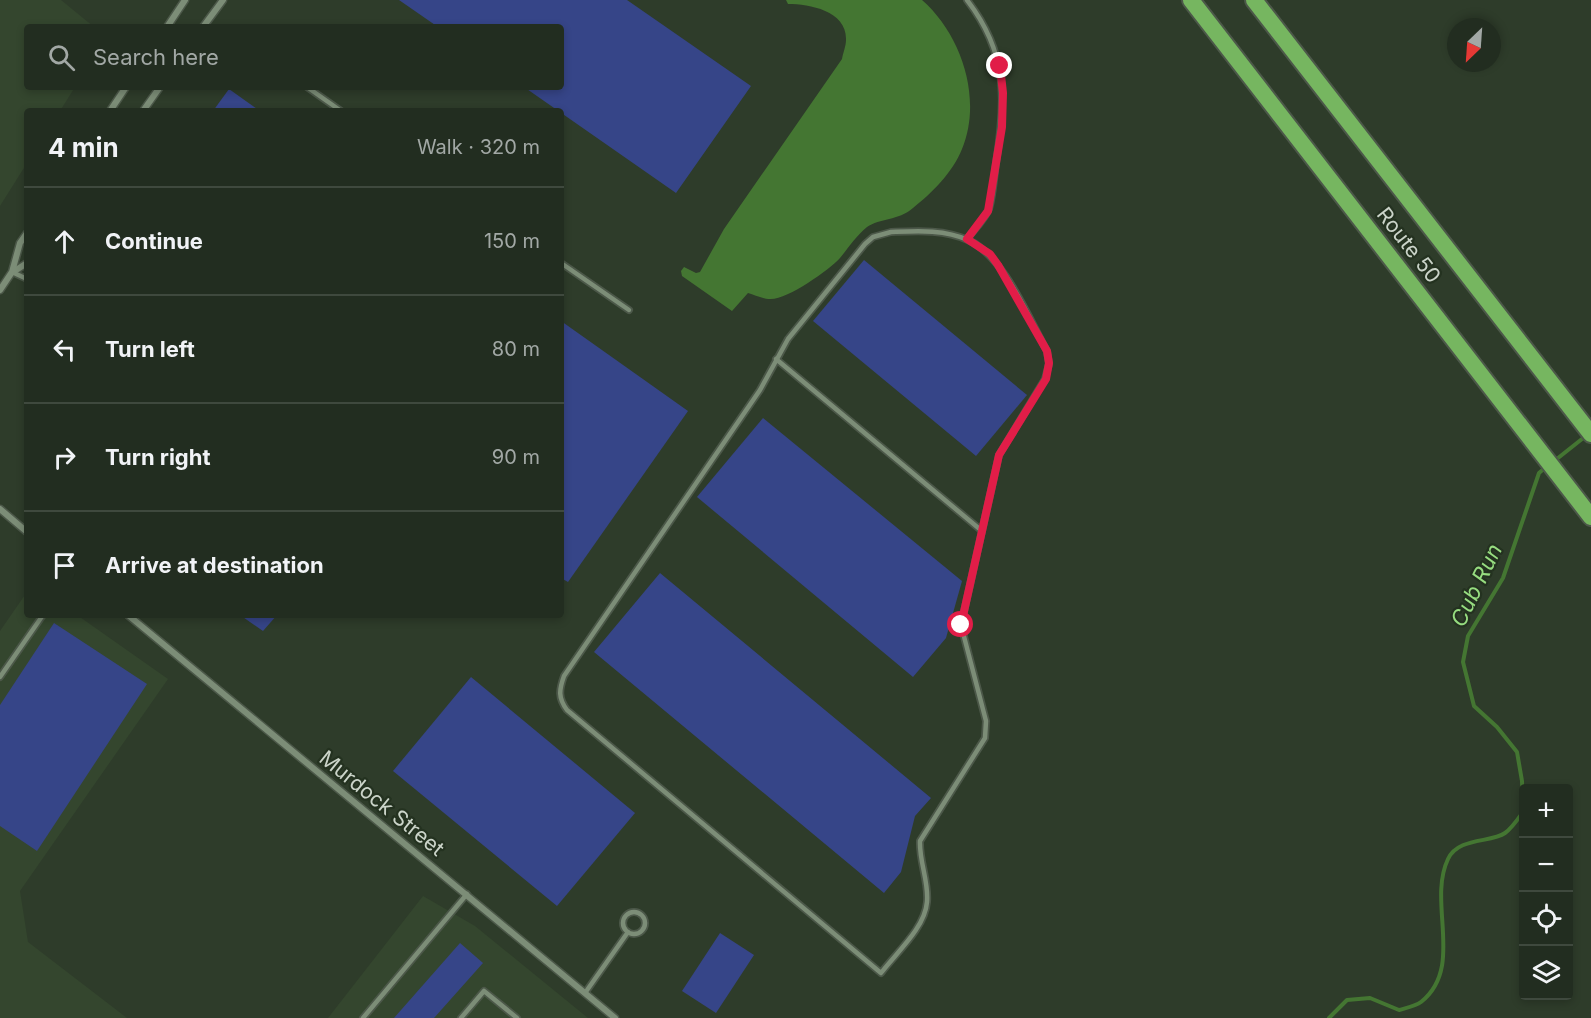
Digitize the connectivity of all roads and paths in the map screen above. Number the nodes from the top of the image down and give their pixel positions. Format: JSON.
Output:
{"nodes":[{"id":1,"x":185,"y":0,"type":"edge"},
{"id":2,"x":223,"y":0,"type":"edge"},
{"id":3,"x":967,"y":0,"type":"edge"},
{"id":4,"x":1191,"y":0,"type":"edge"},
{"id":5,"x":1254,"y":0,"type":"edge"},
{"id":6,"x":169,"y":24,"type":"edge"},
{"id":7,"x":205,"y":24,"type":"edge"},
{"id":8,"x":124,"y":90,"type":"edge"},
{"id":9,"x":158,"y":90,"type":"edge"},
{"id":10,"x":311,"y":90,"type":"edge"},
{"id":11,"x":112,"y":108,"type":"edge"},
{"id":12,"x":145,"y":108,"type":"edge"},
{"id":13,"x":337,"y":108,"type":"edge"},
{"id":14,"x":24,"y":237,"type":"edge"},
{"id":15,"x":967,"y":239,"type":"junction"},
{"id":16,"x":24,"y":265,"type":"edge"},
{"id":17,"x":564,"y":265,"type":"edge"},
{"id":18,"x":12,"y":272,"type":"junction"},
{"id":19,"x":24,"y":278,"type":"edge"},
{"id":20,"x":0,"y":290,"type":"edge"},
{"id":21,"x":629,"y":310,"type":"dead end"},
{"id":22,"x":776,"y":360,"type":"junction"},
{"id":23,"x":1591,"y":434,"type":"edge"},
{"id":24,"x":0,"y":510,"type":"edge"},
{"id":25,"x":1591,"y":517,"type":"edge"},
{"id":26,"x":24,"y":530,"type":"edge"},
{"id":27,"x":982,"y":531,"type":"junction"},
{"id":28,"x":41,"y":618,"type":"edge"},
{"id":29,"x":132,"y":618,"type":"edge"},
{"id":30,"x":0,"y":677,"type":"edge"},
{"id":31,"x":466,"y":894,"type":"junction"},
{"id":32,"x":627,"y":932,"type":"junction"},
{"id":33,"x":585,"y":993,"type":"junction"},
{"id":34,"x":363,"y":1018,"type":"edge"},
{"id":35,"x":461,"y":1018,"type":"edge"},
{"id":36,"x":517,"y":1018,"type":"edge"},
{"id":37,"x":615,"y":1018,"type":"edge"}],
"edges":[{"from":1,"to":6,"type":"street"},
{"from":2,"to":7,"type":"street"},
{"from":3,"to":15,"type":"lane"},
{"from":4,"to":25,"type":"highway","name":"Route 50"},
{"from":5,"to":23,"type":"highway","name":"Route 50"},
{"from":8,"to":11,"type":"street"},
{"from":9,"to":12,"type":"street"},
{"from":10,"to":13,"type":"lane"},
{"from":14,"to":18,"type":"street"},
{"from":15,"to":22,"type":"lane"},
{"from":15,"to":27,"type":"lane"},
{"from":16,"to":18,"type":"street"},
{"from":17,"to":21,"type":"lane"},
{"from":18,"to":19,"type":"lane"},
{"from":18,"to":20,"type":"street"},
{"from":22,"to":27,"type":"lane"},
{"from":22,"to":27,"type":"lane"},
{"from":24,"to":26,"type":"street"},
{"from":28,"to":30,"type":"lane"},
{"from":29,"to":31,"type":"street","name":"Murdock Street"},
{"from":31,"to":33,"type":"street","name":"Murdock Street"},
{"from":31,"to":34,"type":"lane"},
{"from":32,"to":32,"type":"lane"},
{"from":32,"to":33,"type":"lane"},
{"from":33,"to":37,"type":"street","name":"Murdock Street"},
{"from":35,"to":36,"type":"lane"}]}
